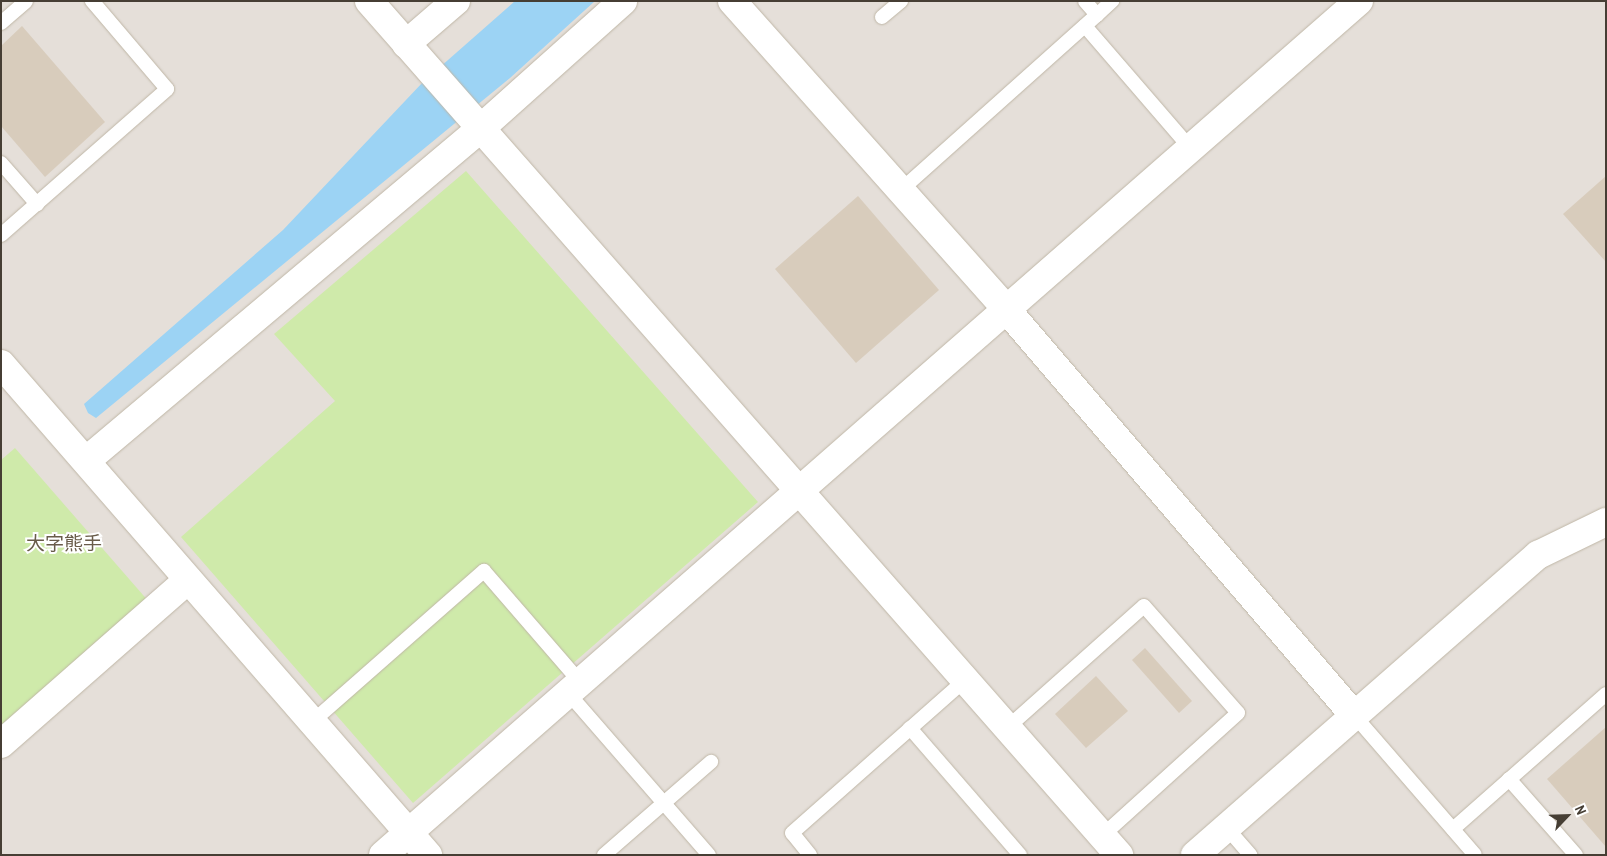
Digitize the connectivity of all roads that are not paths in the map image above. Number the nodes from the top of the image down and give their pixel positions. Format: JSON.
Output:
{"nodes":[{"id":1,"x":26,"y":1,"type":"edge"},
{"id":2,"x":92,"y":1,"type":"edge"},
{"id":3,"x":369,"y":1,"type":"edge"},
{"id":4,"x":456,"y":1,"type":"edge"},
{"id":5,"x":623,"y":1,"type":"edge"},
{"id":6,"x":732,"y":1,"type":"edge"},
{"id":7,"x":901,"y":1,"type":"edge"},
{"id":8,"x":1084,"y":1,"type":"edge"},
{"id":9,"x":1112,"y":1,"type":"edge"},
{"id":10,"x":1359,"y":1,"type":"edge"},
{"id":11,"x":1097,"y":15,"type":"junction"},
{"id":12,"x":882,"y":17,"type":"dead end"},
{"id":13,"x":1,"y":23,"type":"edge"},
{"id":14,"x":1085,"y":26,"type":"junction"},
{"id":15,"x":406,"y":44,"type":"junction"},
{"id":16,"x":477,"y":126,"type":"junction"},
{"id":17,"x":1192,"y":149,"type":"junction"},
{"id":18,"x":1,"y":163,"type":"edge"},
{"id":19,"x":901,"y":190,"type":"junction"},
{"id":20,"x":37,"y":204,"type":"junction"},
{"id":21,"x":1,"y":235,"type":"edge"},
{"id":22,"x":1006,"y":309,"type":"junction"},
{"id":23,"x":1,"y":364,"type":"edge"},
{"id":24,"x":87,"y":460,"type":"junction"},
{"id":25,"x":801,"y":493,"type":"junction"},
{"id":26,"x":1606,"y":522,"type":"edge"},
{"id":27,"x":188,"y":580,"type":"junction"},
{"id":28,"x":965,"y":680,"type":"junction"},
{"id":29,"x":576,"y":689,"type":"junction"},
{"id":30,"x":1606,"y":694,"type":"edge"},
{"id":31,"x":1353,"y":714,"type":"junction"},
{"id":32,"x":312,"y":722,"type":"junction"},
{"id":33,"x":910,"y":728,"type":"junction"},
{"id":34,"x":1007,"y":728,"type":"junction"},
{"id":35,"x":1,"y":744,"type":"edge"},
{"id":36,"x":711,"y":762,"type":"dead end"},
{"id":37,"x":1509,"y":779,"type":"junction"},
{"id":38,"x":664,"y":803,"type":"junction"},
{"id":39,"x":1226,"y":827,"type":"junction"},
{"id":40,"x":1453,"y":829,"type":"junction"},
{"id":41,"x":408,"y":833,"type":"junction"},
{"id":42,"x":1110,"y":845,"type":"edge"},
{"id":43,"x":383,"y":855,"type":"edge"},
{"id":44,"x":428,"y":855,"type":"edge"},
{"id":45,"x":604,"y":855,"type":"edge"},
{"id":46,"x":709,"y":855,"type":"edge"},
{"id":47,"x":810,"y":855,"type":"edge"},
{"id":48,"x":1020,"y":855,"type":"edge"},
{"id":49,"x":1195,"y":855,"type":"edge"},
{"id":50,"x":1250,"y":855,"type":"edge"},
{"id":51,"x":1475,"y":855,"type":"edge"},
{"id":52,"x":1576,"y":855,"type":"edge"}],
"edges":[{"from":1,"to":13,"type":"lane"},
{"from":2,"to":20,"type":"lane"},
{"from":3,"to":15,"type":"street"},
{"from":4,"to":15,"type":"street"},
{"from":5,"to":16,"type":"street"},
{"from":6,"to":19,"type":"street"},
{"from":7,"to":12,"type":"lane"},
{"from":8,"to":11,"type":"lane"},
{"from":9,"to":11,"type":"lane"},
{"from":10,"to":17,"type":"street"},
{"from":11,"to":14,"type":"lane"},
{"from":14,"to":17,"type":"lane"},
{"from":14,"to":19,"type":"lane"},
{"from":15,"to":16,"type":"street"},
{"from":16,"to":24,"type":"street"},
{"from":16,"to":25,"type":"street"},
{"from":17,"to":22,"type":"street"},
{"from":18,"to":20,"type":"lane"},
{"from":19,"to":22,"type":"street"},
{"from":20,"to":21,"type":"lane"},
{"from":22,"to":25,"type":"street"},
{"from":22,"to":31,"type":"street"},
{"from":23,"to":24,"type":"street"},
{"from":24,"to":27,"type":"street"},
{"from":25,"to":28,"type":"street"},
{"from":25,"to":29,"type":"street"},
{"from":26,"to":31,"type":"street"},
{"from":27,"to":32,"type":"street"},
{"from":27,"to":35,"type":"street"},
{"from":28,"to":33,"type":"lane"},
{"from":28,"to":34,"type":"street"},
{"from":29,"to":32,"type":"lane"},
{"from":29,"to":38,"type":"lane"},
{"from":29,"to":41,"type":"street"},
{"from":30,"to":37,"type":"lane"},
{"from":31,"to":39,"type":"street"},
{"from":31,"to":40,"type":"lane"},
{"from":32,"to":41,"type":"street"},
{"from":33,"to":47,"type":"lane"},
{"from":33,"to":48,"type":"lane"},
{"from":34,"to":42,"type":"street"},
{"from":34,"to":42,"type":"lane"},
{"from":36,"to":38,"type":"lane"},
{"from":37,"to":40,"type":"lane"},
{"from":37,"to":52,"type":"lane"},
{"from":38,"to":45,"type":"lane"},
{"from":38,"to":46,"type":"lane"},
{"from":39,"to":49,"type":"street"},
{"from":39,"to":50,"type":"lane"},
{"from":40,"to":51,"type":"lane"},
{"from":41,"to":43,"type":"street"},
{"from":41,"to":44,"type":"street"}]}
